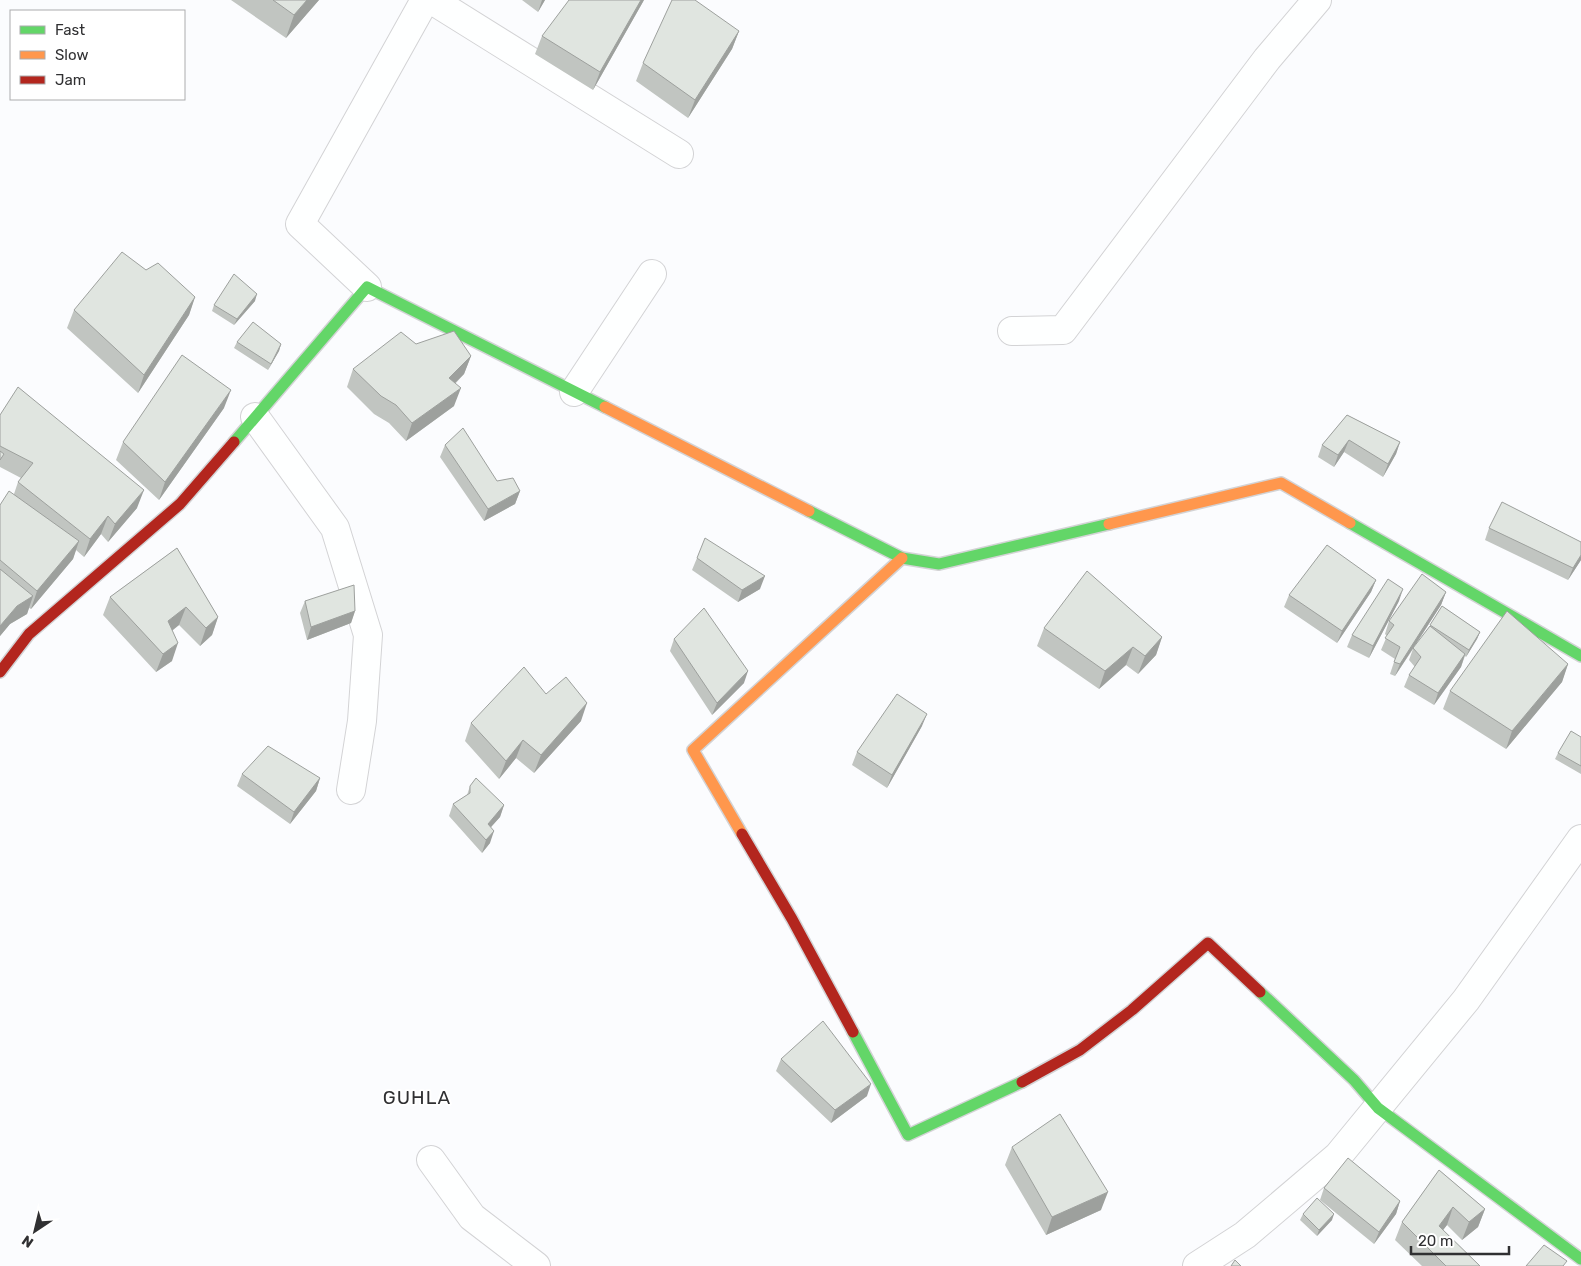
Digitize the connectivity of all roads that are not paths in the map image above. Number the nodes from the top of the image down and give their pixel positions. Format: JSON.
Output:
{"nodes":[{"id":1,"x":425,"y":0,"type":"edge"},
{"id":2,"x":432,"y":0,"type":"edge"},
{"id":3,"x":1317,"y":0,"type":"edge"},
{"id":4,"x":679,"y":154,"type":"dead end"},
{"id":5,"x":652,"y":274,"type":"dead end"},
{"id":6,"x":367,"y":287,"type":"junction"},
{"id":7,"x":1012,"y":331,"type":"dead end"},
{"id":8,"x":574,"y":392,"type":"junction"},
{"id":9,"x":255,"y":417,"type":"junction"},
{"id":10,"x":902,"y":558,"type":"junction"},
{"id":11,"x":1581,"y":656,"type":"edge"},
{"id":12,"x":0,"y":672,"type":"edge"},
{"id":13,"x":351,"y":790,"type":"dead end"},
{"id":14,"x":1581,"y":839,"type":"edge"},
{"id":15,"x":1378,"y":1108,"type":"junction"},
{"id":16,"x":431,"y":1160,"type":"dead end"},
{"id":17,"x":1581,"y":1258,"type":"edge"},
{"id":18,"x":536,"y":1266,"type":"edge"},
{"id":19,"x":1197,"y":1266,"type":"edge"}],
"edges":[{"from":1,"to":6,"type":"street"},
{"from":2,"to":4,"type":"street"},
{"from":3,"to":7,"type":"street"},
{"from":5,"to":8,"type":"street"},
{"from":6,"to":8,"type":"street"},
{"from":6,"to":9,"type":"street"},
{"from":8,"to":10,"type":"street"},
{"from":9,"to":12,"type":"street"},
{"from":9,"to":13,"type":"street"},
{"from":10,"to":11,"type":"street"},
{"from":10,"to":15,"type":"street"},
{"from":14,"to":15,"type":"street"},
{"from":15,"to":17,"type":"street"},
{"from":15,"to":19,"type":"street"},
{"from":16,"to":18,"type":"street"}]}
